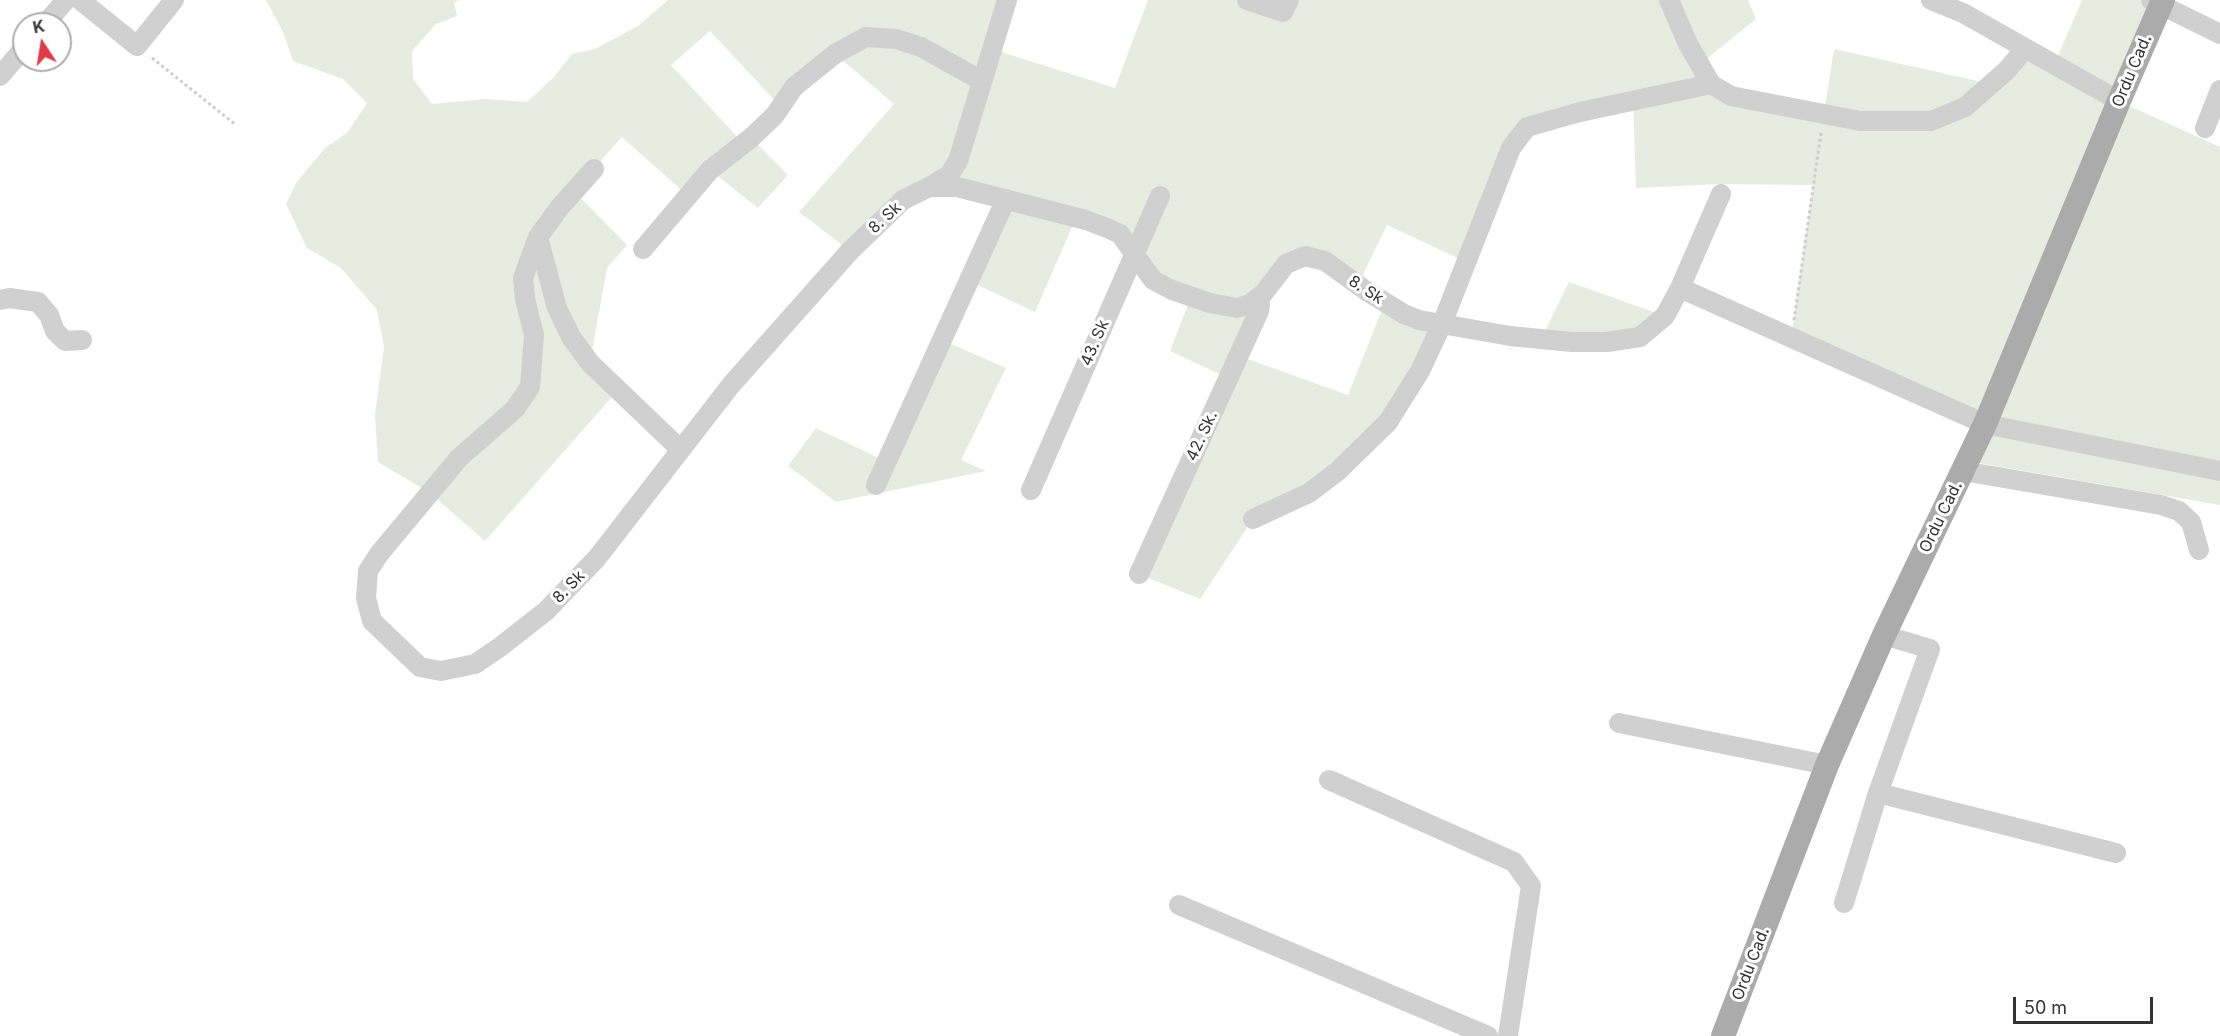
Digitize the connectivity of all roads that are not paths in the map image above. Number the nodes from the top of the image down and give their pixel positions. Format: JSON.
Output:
{"nodes":[{"id":1,"x":66,"y":0,"type":"edge"},
{"id":2,"x":81,"y":0,"type":"edge"},
{"id":3,"x":174,"y":0,"type":"edge"},
{"id":4,"x":1007,"y":0,"type":"edge"},
{"id":5,"x":1247,"y":0,"type":"edge"},
{"id":6,"x":1289,"y":0,"type":"edge"},
{"id":7,"x":1669,"y":0,"type":"edge"},
{"id":8,"x":1931,"y":0,"type":"edge"},
{"id":9,"x":2158,"y":2,"type":"edge"},
{"id":10,"x":56,"y":12,"type":"edge"},
{"id":11,"x":2220,"y":34,"type":"edge"},
{"id":12,"x":2025,"y":49,"type":"junction"},
{"id":13,"x":12,"y":62,"type":"edge"},
{"id":14,"x":0,"y":76,"type":"edge"},
{"id":15,"x":982,"y":81,"type":"junction"},
{"id":16,"x":1711,"y":84,"type":"junction"},
{"id":17,"x":2220,"y":90,"type":"edge"},
{"id":18,"x":2119,"y":101,"type":"junction"},
{"id":19,"x":2205,"y":128,"type":"dead end"},
{"id":20,"x":594,"y":169,"type":"dead end"},
{"id":21,"x":929,"y":187,"type":"junction"},
{"id":22,"x":1721,"y":194,"type":"dead end"},
{"id":23,"x":1160,"y":196,"type":"dead end"},
{"id":24,"x":1006,"y":199,"type":"junction"},
{"id":25,"x":538,"y":237,"type":"junction"},
{"id":26,"x":643,"y":249,"type":"dead end"},
{"id":27,"x":1133,"y":253,"type":"junction"},
{"id":28,"x":1680,"y":288,"type":"junction"},
{"id":29,"x":1257,"y":299,"type":"junction"},
{"id":30,"x":0,"y":300,"type":"edge"},
{"id":31,"x":1442,"y":324,"type":"junction"},
{"id":32,"x":82,"y":340,"type":"dead end"},
{"id":33,"x":1985,"y":424,"type":"junction"},
{"id":34,"x":680,"y":449,"type":"junction"},
{"id":35,"x":1963,"y":471,"type":"junction"},
{"id":36,"x":2220,"y":471,"type":"edge"},
{"id":37,"x":876,"y":485,"type":"dead end"},
{"id":38,"x":1031,"y":490,"type":"dead end"},
{"id":39,"x":1253,"y":519,"type":"dead end"},
{"id":40,"x":2199,"y":550,"type":"dead end"},
{"id":41,"x":1139,"y":574,"type":"dead end"},
{"id":42,"x":1884,"y":635,"type":"junction"},
{"id":43,"x":1619,"y":723,"type":"dead end"},
{"id":44,"x":1827,"y":765,"type":"junction"},
{"id":45,"x":1329,"y":780,"type":"dead end"},
{"id":46,"x":1878,"y":793,"type":"junction"},
{"id":47,"x":2116,"y":853,"type":"dead end"},
{"id":48,"x":1844,"y":903,"type":"dead end"},
{"id":49,"x":1179,"y":905,"type":"dead end"},
{"id":50,"x":1488,"y":1036,"type":"edge"},
{"id":51,"x":1508,"y":1036,"type":"edge"},
{"id":52,"x":1723,"y":1036,"type":"edge"}],
"edges":[{"from":1,"to":10,"type":"street"},
{"from":2,"to":3,"type":"street"},
{"from":4,"to":15,"type":"street"},
{"from":5,"to":6,"type":"street"},
{"from":7,"to":16,"type":"street"},
{"from":8,"to":12,"type":"street"},
{"from":9,"to":11,"type":"street"},
{"from":9,"to":18,"type":"main road","name":"Ordu Cad."},
{"from":12,"to":16,"type":"street"},
{"from":12,"to":18,"type":"street"},
{"from":13,"to":14,"type":"street"},
{"from":15,"to":21,"type":"street"},
{"from":15,"to":26,"type":"street"},
{"from":16,"to":31,"type":"street"},
{"from":17,"to":19,"type":"street"},
{"from":18,"to":33,"type":"main road","name":"Ordu Cad."},
{"from":20,"to":25,"type":"street"},
{"from":21,"to":24,"type":"street","name":"8. Sk"},
{"from":21,"to":34,"type":"street","name":"8. Sk"},
{"from":22,"to":28,"type":"street","name":"8. Sk"},
{"from":23,"to":27,"type":"street","name":"43. Sk"},
{"from":24,"to":27,"type":"street","name":"8. Sk"},
{"from":24,"to":37,"type":"street"},
{"from":25,"to":34,"type":"street"},
{"from":25,"to":34,"type":"street","name":"8. Sk"},
{"from":27,"to":29,"type":"street","name":"8. Sk"},
{"from":27,"to":38,"type":"street","name":"43. Sk"},
{"from":28,"to":31,"type":"street","name":"8. Sk"},
{"from":28,"to":33,"type":"street"},
{"from":29,"to":31,"type":"street","name":"8. Sk"},
{"from":29,"to":41,"type":"street","name":"42. Sk."},
{"from":30,"to":32,"type":"street"},
{"from":31,"to":39,"type":"street"},
{"from":33,"to":35,"type":"main road","name":"Ordu Cad."},
{"from":33,"to":36,"type":"street"},
{"from":35,"to":40,"type":"street"},
{"from":35,"to":42,"type":"main road","name":"Ordu Cad."},
{"from":42,"to":44,"type":"main road","name":"Ordu Cad."},
{"from":42,"to":46,"type":"street"},
{"from":43,"to":44,"type":"street"},
{"from":44,"to":52,"type":"main road","name":"Ordu Cad."},
{"from":45,"to":51,"type":"street"},
{"from":46,"to":47,"type":"street"},
{"from":46,"to":48,"type":"street"},
{"from":49,"to":50,"type":"street"}]}
